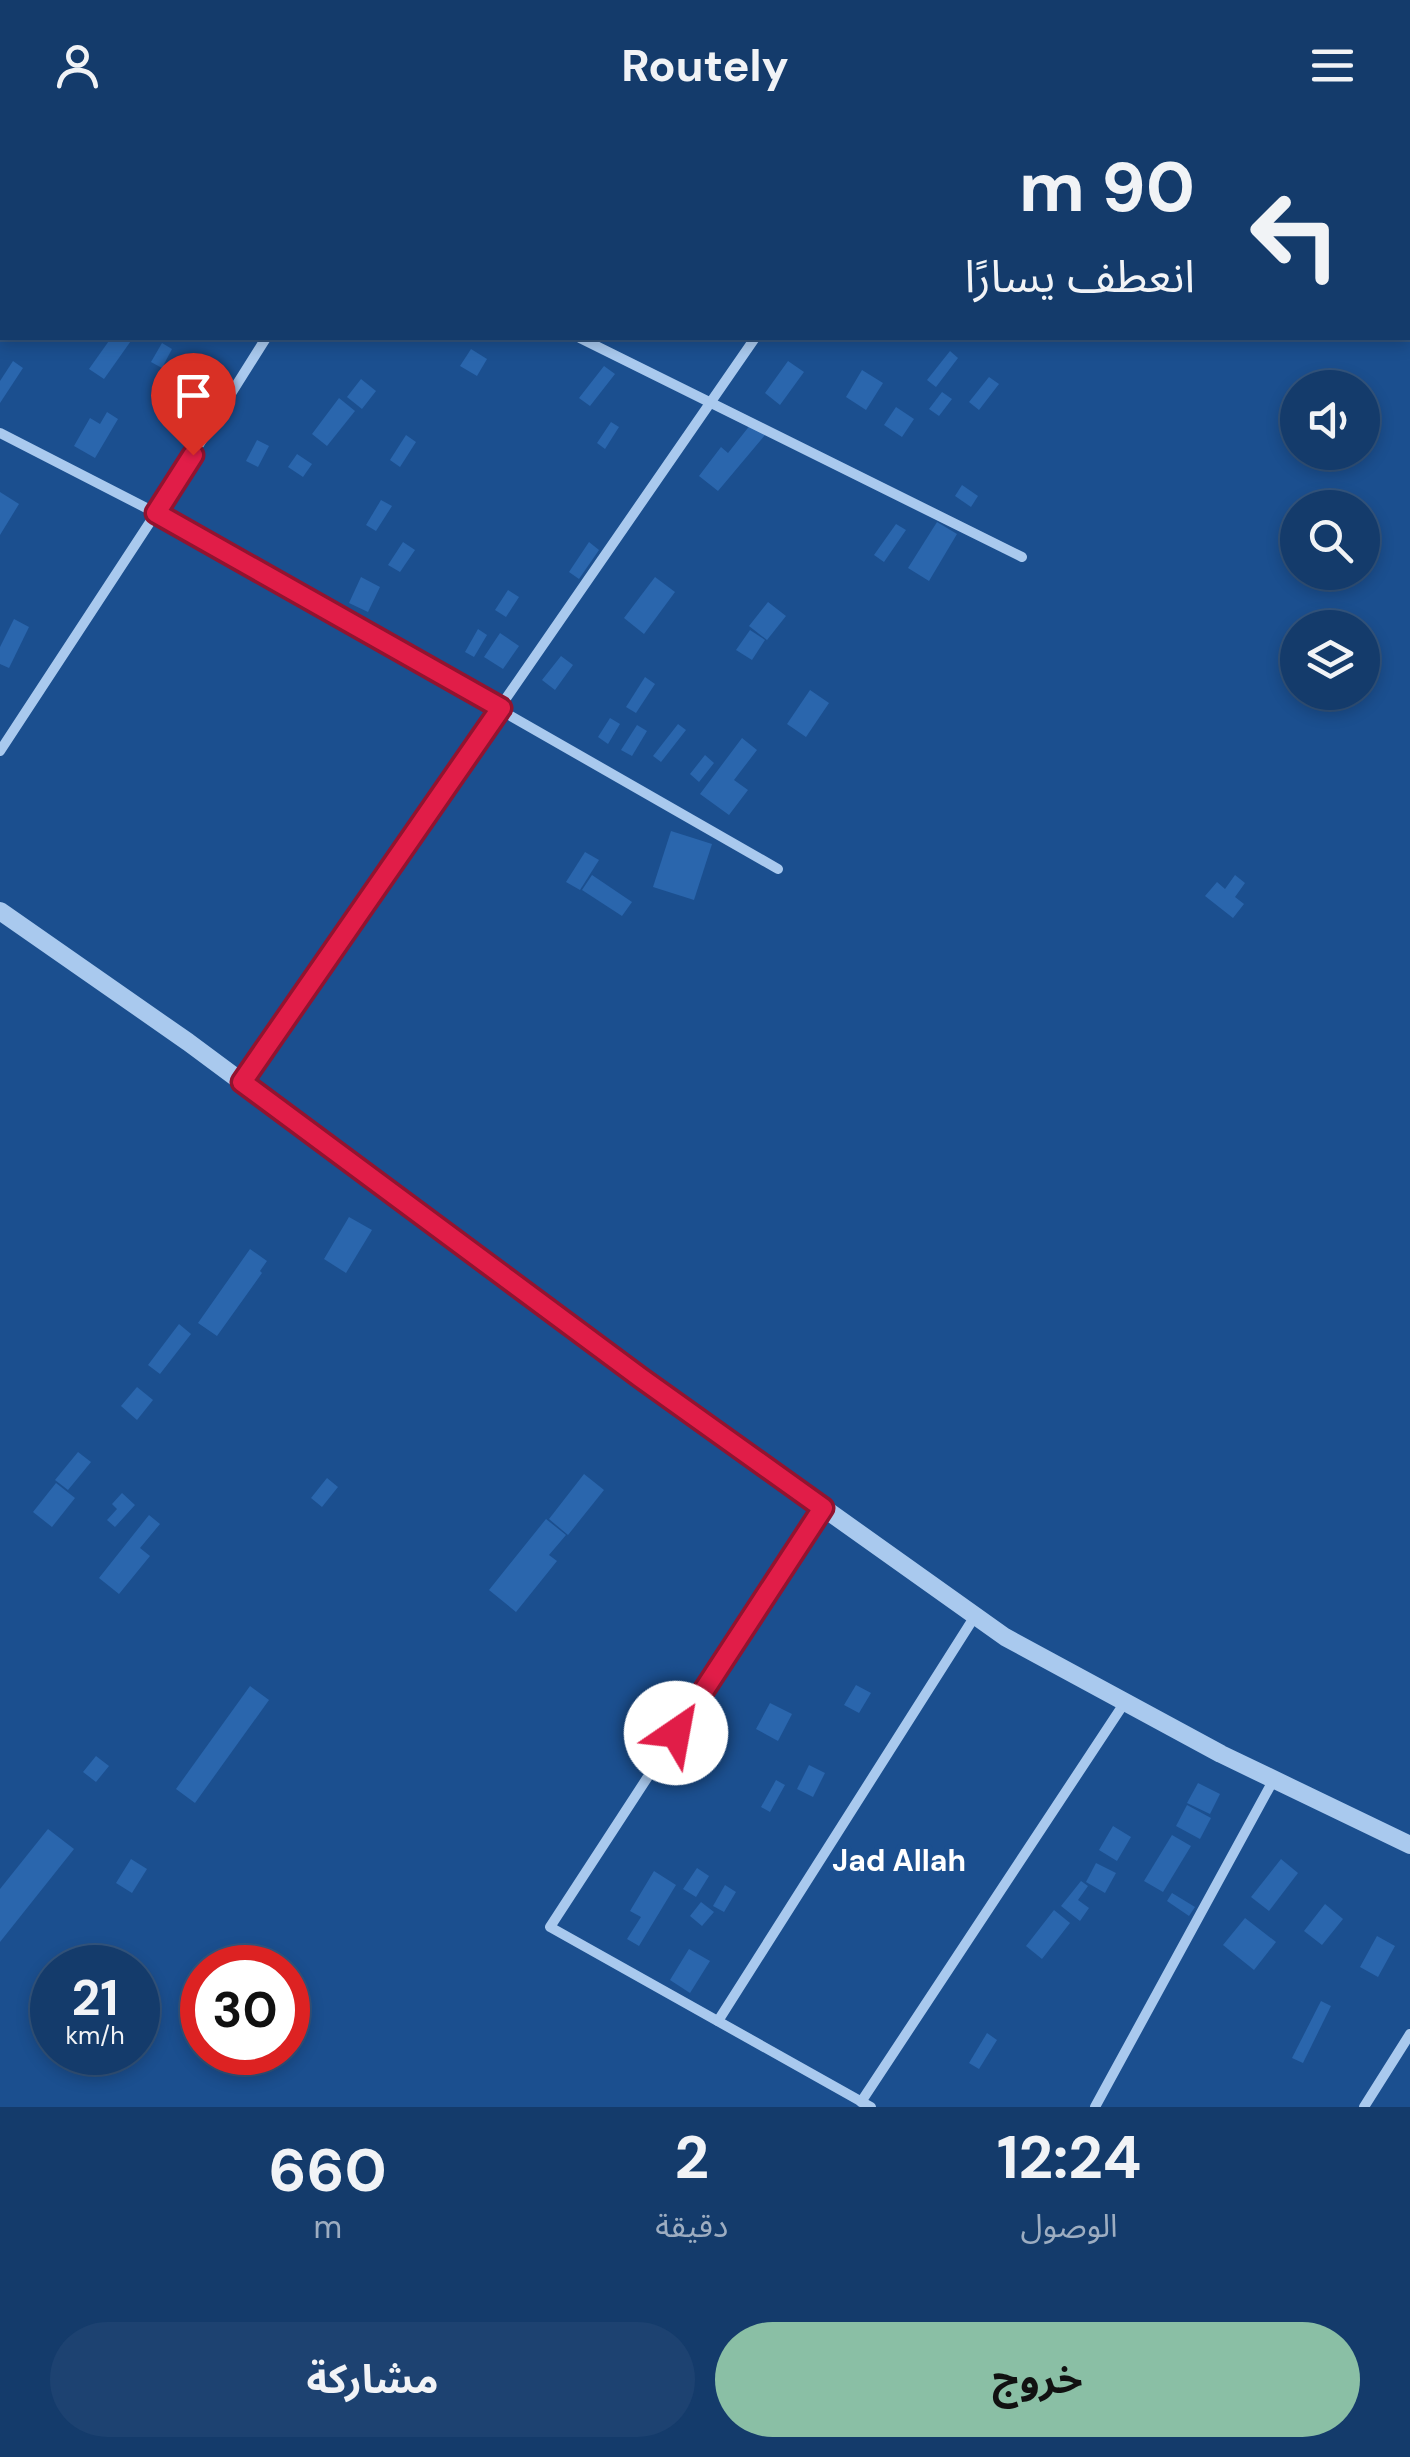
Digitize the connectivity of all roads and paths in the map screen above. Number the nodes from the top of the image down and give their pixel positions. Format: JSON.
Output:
{"nodes":[{"id":1,"x":265,"y":340,"type":"edge"},
{"id":2,"x":584,"y":340,"type":"edge"},
{"id":3,"x":755,"y":340,"type":"edge"},
{"id":4,"x":710,"y":402,"type":"junction"},
{"id":5,"x":0,"y":434,"type":"edge"},
{"id":6,"x":156,"y":513,"type":"junction"},
{"id":7,"x":1022,"y":557,"type":"dead end"},
{"id":8,"x":501,"y":708,"type":"junction"},
{"id":9,"x":0,"y":751,"type":"edge"},
{"id":10,"x":778,"y":868,"type":"dead end"},
{"id":11,"x":0,"y":911,"type":"edge"},
{"id":12,"x":242,"y":1082,"type":"junction"},
{"id":13,"x":823,"y":1508,"type":"junction"},
{"id":14,"x":975,"y":1616,"type":"junction"},
{"id":15,"x":1124,"y":1702,"type":"junction"},
{"id":16,"x":1274,"y":1780,"type":"junction"},
{"id":17,"x":1410,"y":1845,"type":"edge"},
{"id":18,"x":718,"y":2021,"type":"junction"},
{"id":19,"x":1410,"y":2034,"type":"edge"},
{"id":20,"x":866,"y":2104,"type":"edge"},
{"id":21,"x":1095,"y":2107,"type":"edge"},
{"id":22,"x":1364,"y":2107,"type":"edge"}],
"edges":[{"from":1,"to":6,"type":"street"},
{"from":2,"to":4,"type":"street"},
{"from":3,"to":4,"type":"street"},
{"from":4,"to":7,"type":"street"},
{"from":4,"to":8,"type":"street"},
{"from":5,"to":6,"type":"street"},
{"from":6,"to":8,"type":"street"},
{"from":6,"to":9,"type":"street"},
{"from":8,"to":10,"type":"street"},
{"from":8,"to":12,"type":"street"},
{"from":11,"to":12,"type":"street"},
{"from":12,"to":13,"type":"street"},
{"from":13,"to":14,"type":"street"},
{"from":13,"to":18,"type":"street"},
{"from":14,"to":15,"type":"street"},
{"from":14,"to":18,"type":"street"},
{"from":15,"to":16,"type":"street"},
{"from":15,"to":20,"type":"street"},
{"from":16,"to":17,"type":"street"},
{"from":16,"to":21,"type":"street"},
{"from":18,"to":20,"type":"street"},
{"from":19,"to":22,"type":"street"}]}
